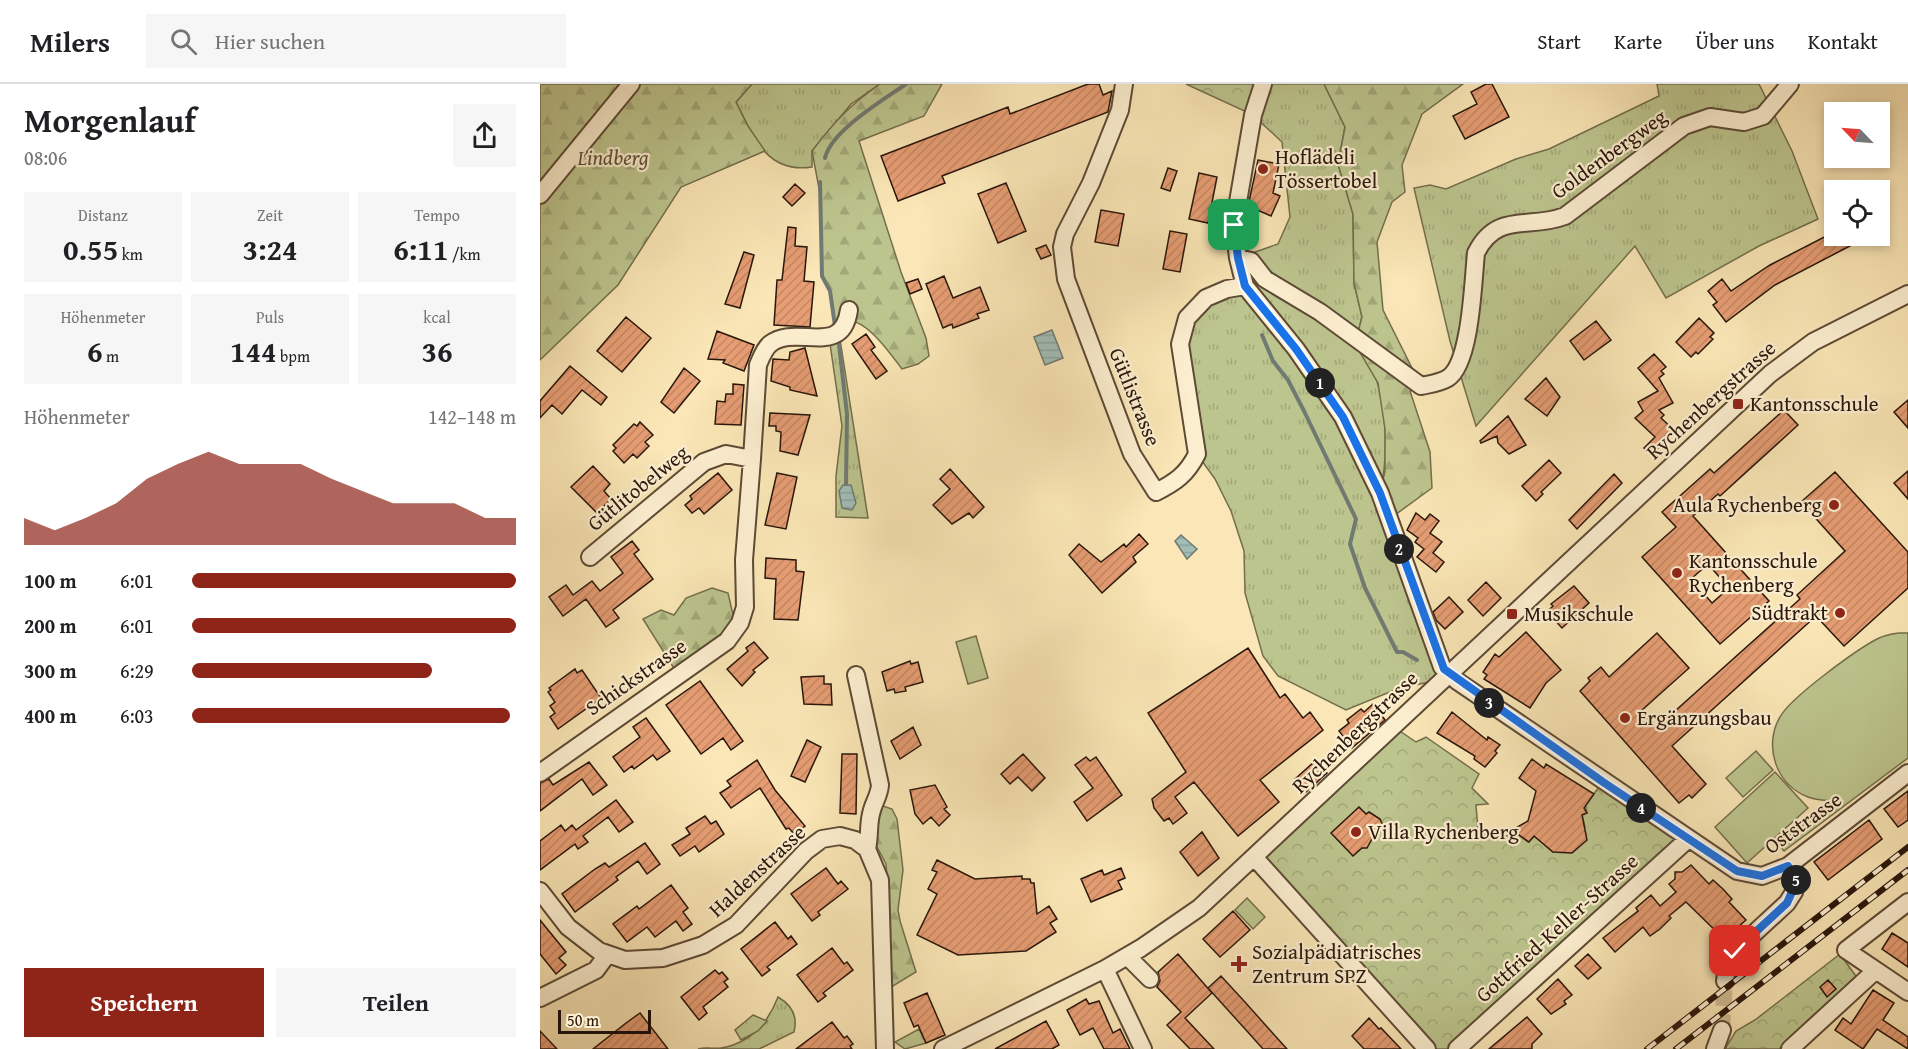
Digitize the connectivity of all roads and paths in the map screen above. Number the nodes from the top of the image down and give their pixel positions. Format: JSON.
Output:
{"nodes":[{"id":1,"x":631,"y":84,"type":"edge"},
{"id":2,"x":1263,"y":84,"type":"edge"},
{"id":3,"x":1790,"y":84,"type":"edge"},
{"id":4,"x":1124,"y":90,"type":"edge"},
{"id":5,"x":540,"y":195,"type":"edge"},
{"id":6,"x":1238,"y":258,"type":"junction"},
{"id":7,"x":1245,"y":286,"type":"junction"},
{"id":8,"x":1908,"y":294,"type":"edge"},
{"id":9,"x":849,"y":310,"type":"dead end"},
{"id":10,"x":752,"y":459,"type":"junction"},
{"id":11,"x":590,"y":557,"type":"dead end"},
{"id":12,"x":1449,"y":674,"type":"junction"},
{"id":13,"x":856,"y":675,"type":"dead end"},
{"id":14,"x":540,"y":773,"type":"edge"},
{"id":15,"x":1908,"y":773,"type":"edge"},
{"id":16,"x":1687,"y":840,"type":"junction"},
{"id":17,"x":867,"y":849,"type":"junction"},
{"id":18,"x":1255,"y":858,"type":"junction"},
{"id":19,"x":1788,"y":866,"type":"junction"},
{"id":20,"x":540,"y":891,"type":"edge"},
{"id":21,"x":1908,"y":902,"type":"edge"},
{"id":22,"x":607,"y":955,"type":"junction"},
{"id":23,"x":1127,"y":956,"type":"junction"},
{"id":24,"x":1105,"y":969,"type":"junction"},
{"id":25,"x":1875,"y":971,"type":"junction"},
{"id":26,"x":1150,"y":979,"type":"dead end"},
{"id":27,"x":1725,"y":981,"type":"tunnel mouth"},
{"id":28,"x":1908,"y":992,"type":"edge"},
{"id":29,"x":540,"y":998,"type":"edge"},
{"id":30,"x":1722,"y":1030,"type":"tunnel mouth"},
{"id":31,"x":885,"y":1049,"type":"edge"},
{"id":32,"x":943,"y":1049,"type":"edge"},
{"id":33,"x":1143,"y":1049,"type":"edge"},
{"id":34,"x":1427,"y":1049,"type":"edge"},
{"id":35,"x":1457,"y":1049,"type":"edge"},
{"id":36,"x":1715,"y":1049,"type":"edge"},
{"id":37,"x":1790,"y":1049,"type":"edge"}],
"edges":[{"from":1,"to":5,"type":"street"},
{"from":2,"to":6,"type":"street"},
{"from":3,"to":6,"type":"street","name":"Goldenbergweg"},
{"from":4,"to":7,"type":"street","name":"Gütlistrasse"},
{"from":6,"to":7,"type":"street"},
{"from":7,"to":12,"type":"street"},
{"from":8,"to":12,"type":"street","name":"Rychenbergstrasse"},
{"from":9,"to":10,"type":"street"},
{"from":10,"to":11,"type":"street","name":"Gütlitobelweg"},
{"from":10,"to":14,"type":"street","name":"Schickstrasse"},
{"from":12,"to":16,"type":"street","name":"Oststrasse"},
{"from":12,"to":18,"type":"street","name":"Rychenbergstrasse"},
{"from":13,"to":17,"type":"street"},
{"from":15,"to":19,"type":"street","name":"Oststrasse"},
{"from":16,"to":19,"type":"street","name":"Oststrasse"},
{"from":16,"to":35,"type":"street","name":"Gottfried-Keller-Strasse"},
{"from":17,"to":22,"type":"street","name":"Haldenstrasse"},
{"from":17,"to":31,"type":"street"},
{"from":18,"to":23,"type":"street","name":"Rychenbergstrasse"},
{"from":18,"to":34,"type":"street"},
{"from":19,"to":27,"type":"street"},
{"from":20,"to":22,"type":"street","name":"Haldenstrasse"},
{"from":21,"to":25,"type":"street"},
{"from":22,"to":29,"type":"street"},
{"from":23,"to":24,"type":"street","name":"Rychenbergstrasse"},
{"from":23,"to":26,"type":"street"},
{"from":24,"to":32,"type":"street","name":"Rychenbergstrasse"},
{"from":24,"to":33,"type":"street"},
{"from":25,"to":28,"type":"street"},
{"from":25,"to":37,"type":"street"},
{"from":30,"to":36,"type":"street"}]}
